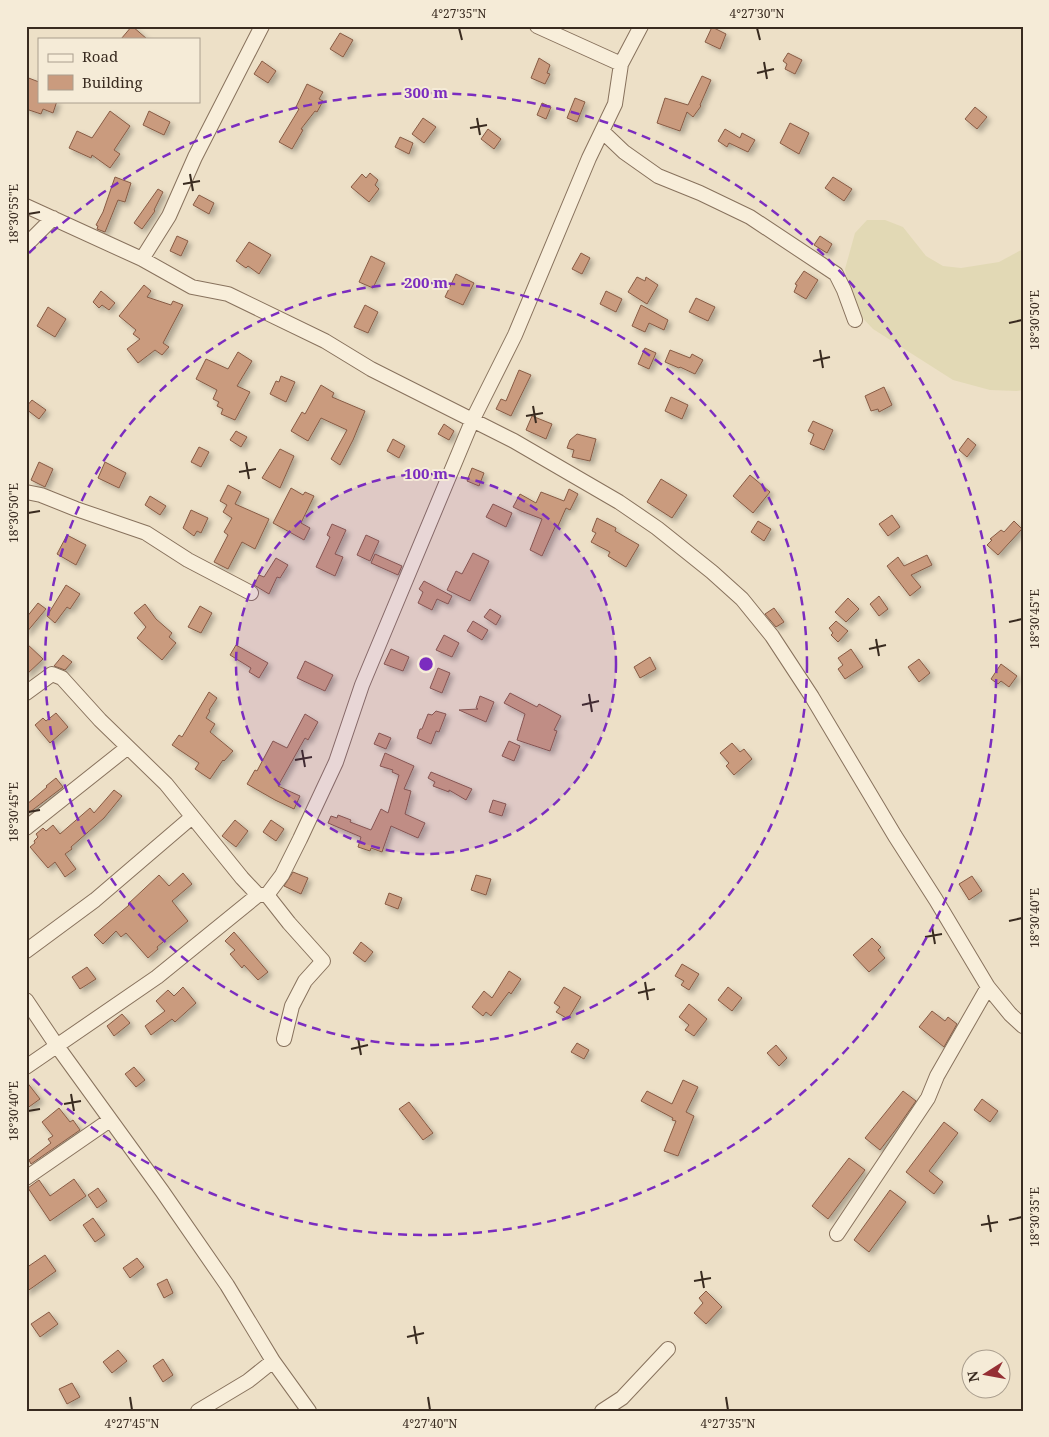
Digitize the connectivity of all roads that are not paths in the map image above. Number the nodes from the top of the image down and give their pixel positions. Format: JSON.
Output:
{"nodes":[{"id":1,"x":262,"y":26,"type":"edge"},
{"id":2,"x":537,"y":26,"type":"edge"},
{"id":3,"x":641,"y":26,"type":"edge"},
{"id":4,"x":621,"y":64,"type":"junction"},
{"id":5,"x":602,"y":132,"type":"junction"},
{"id":6,"x":26,"y":206,"type":"edge"},
{"id":7,"x":53,"y":218,"type":"junction"},
{"id":8,"x":26,"y":245,"type":"edge"},
{"id":9,"x":142,"y":260,"type":"junction"},
{"id":10,"x":855,"y":320,"type":"dead end"},
{"id":11,"x":473,"y":419,"type":"junction"},
{"id":12,"x":26,"y":492,"type":"edge"},
{"id":13,"x":251,"y":593,"type":"dead end"},
{"id":14,"x":26,"y":693,"type":"edge"},
{"id":15,"x":128,"y":747,"type":"junction"},
{"id":16,"x":192,"y":818,"type":"junction"},
{"id":17,"x":26,"y":828,"type":"edge"},
{"id":18,"x":262,"y":895,"type":"junction"},
{"id":19,"x":26,"y":951,"type":"edge"},
{"id":20,"x":988,"y":987,"type":"junction"},
{"id":21,"x":26,"y":1000,"type":"edge"},
{"id":22,"x":1023,"y":1026,"type":"edge"},
{"id":23,"x":284,"y":1039,"type":"dead end"},
{"id":24,"x":57,"y":1046,"type":"junction"},
{"id":25,"x":26,"y":1067,"type":"edge"},
{"id":26,"x":110,"y":1120,"type":"junction"},
{"id":27,"x":26,"y":1178,"type":"edge"},
{"id":28,"x":837,"y":1234,"type":"dead end"},
{"id":29,"x":668,"y":1349,"type":"dead end"},
{"id":30,"x":273,"y":1361,"type":"junction"},
{"id":31,"x":205,"y":1409,"type":"edge"},
{"id":32,"x":309,"y":1411,"type":"edge"},
{"id":33,"x":602,"y":1411,"type":"edge"}],
"edges":[{"from":1,"to":9,"type":"street"},
{"from":2,"to":4,"type":"street"},
{"from":3,"to":4,"type":"street"},
{"from":4,"to":5,"type":"street"},
{"from":5,"to":10,"type":"street"},
{"from":5,"to":11,"type":"street"},
{"from":6,"to":7,"type":"street"},
{"from":7,"to":8,"type":"street"},
{"from":7,"to":9,"type":"street"},
{"from":9,"to":11,"type":"street"},
{"from":11,"to":18,"type":"street"},
{"from":11,"to":20,"type":"street"},
{"from":12,"to":13,"type":"street"},
{"from":14,"to":15,"type":"street"},
{"from":15,"to":16,"type":"street"},
{"from":15,"to":17,"type":"street"},
{"from":16,"to":18,"type":"street"},
{"from":16,"to":19,"type":"street"},
{"from":18,"to":23,"type":"street"},
{"from":18,"to":24,"type":"street"},
{"from":20,"to":22,"type":"street"},
{"from":20,"to":28,"type":"street"},
{"from":21,"to":24,"type":"street"},
{"from":24,"to":25,"type":"street"},
{"from":24,"to":26,"type":"street"},
{"from":26,"to":27,"type":"street"},
{"from":26,"to":30,"type":"street"},
{"from":29,"to":33,"type":"street"},
{"from":30,"to":31,"type":"street"},
{"from":30,"to":32,"type":"street"}]}
